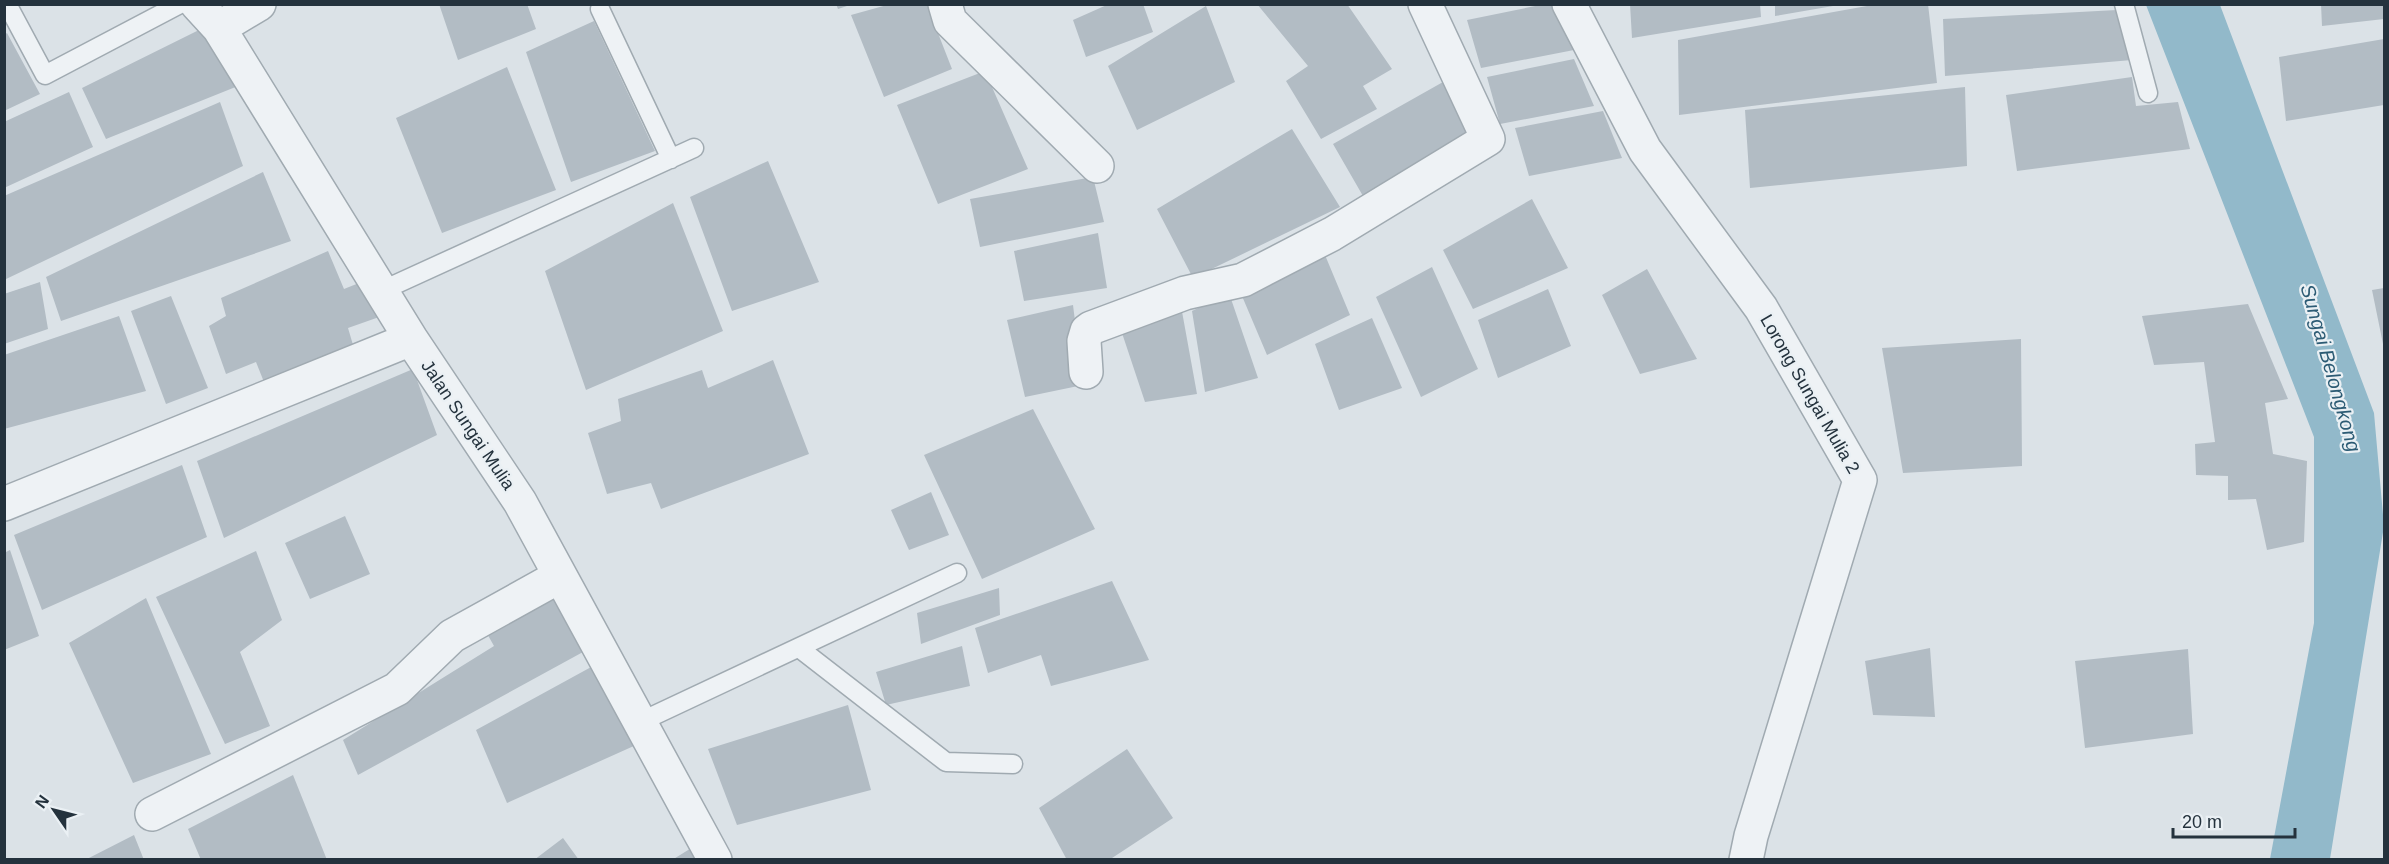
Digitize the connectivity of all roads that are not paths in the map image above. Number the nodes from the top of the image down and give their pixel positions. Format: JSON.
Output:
{"nodes":[{"id":1,"x":7,"y":4,"type":"edge"},
{"id":2,"x":180,"y":4,"type":"edge"},
{"id":3,"x":197,"y":4,"type":"edge"},
{"id":4,"x":259,"y":4,"type":"edge"},
{"id":5,"x":945,"y":4,"type":"edge"},
{"id":6,"x":1425,"y":4,"type":"edge"},
{"id":7,"x":1569,"y":4,"type":"edge"},
{"id":8,"x":2124,"y":4,"type":"edge"},
{"id":9,"x":600,"y":9,"type":"dead end"},
{"id":10,"x":219,"y":28,"type":"junction"},
{"id":11,"x":2148,"y":93,"type":"dead end"},
{"id":12,"x":694,"y":148,"type":"dead end"},
{"id":13,"x":671,"y":159,"type":"junction"},
{"id":14,"x":1097,"y":166,"type":"dead end"},
{"id":15,"x":381,"y":291,"type":"junction"},
{"id":16,"x":411,"y":339,"type":"junction"},
{"id":17,"x":1086,"y":372,"type":"dead end"},
{"id":18,"x":4,"y":504,"type":"edge"},
{"id":19,"x":957,"y":573,"type":"dead end"},
{"id":20,"x":560,"y":576,"type":"junction"},
{"id":21,"x":799,"y":648,"type":"junction"},
{"id":22,"x":640,"y":722,"type":"junction"},
{"id":23,"x":1013,"y":764,"type":"dead end"},
{"id":24,"x":152,"y":814,"type":"dead end"},
{"id":25,"x":715,"y":860,"type":"edge"},
{"id":26,"x":1746,"y":860,"type":"edge"}],
"edges":[{"from":1,"to":2,"type":"lane"},
{"from":3,"to":10,"type":"street","name":"Jalan Sungai Mulia"},
{"from":4,"to":10,"type":"street"},
{"from":5,"to":14,"type":"street"},
{"from":6,"to":17,"type":"street"},
{"from":7,"to":26,"type":"street","name":"Lorong Sungai Mulia 2"},
{"from":8,"to":11,"type":"lane"},
{"from":9,"to":13,"type":"lane"},
{"from":10,"to":15,"type":"street","name":"Jalan Sungai Mulia"},
{"from":12,"to":13,"type":"lane"},
{"from":13,"to":15,"type":"lane"},
{"from":15,"to":16,"type":"street","name":"Jalan Sungai Mulia"},
{"from":16,"to":18,"type":"street"},
{"from":16,"to":20,"type":"street","name":"Jalan Sungai Mulia"},
{"from":19,"to":21,"type":"lane"},
{"from":20,"to":22,"type":"street","name":"Jalan Sungai Mulia"},
{"from":20,"to":24,"type":"street"},
{"from":21,"to":22,"type":"lane"},
{"from":21,"to":23,"type":"lane"},
{"from":22,"to":25,"type":"street","name":"Jalan Sungai Mulia"}]}
